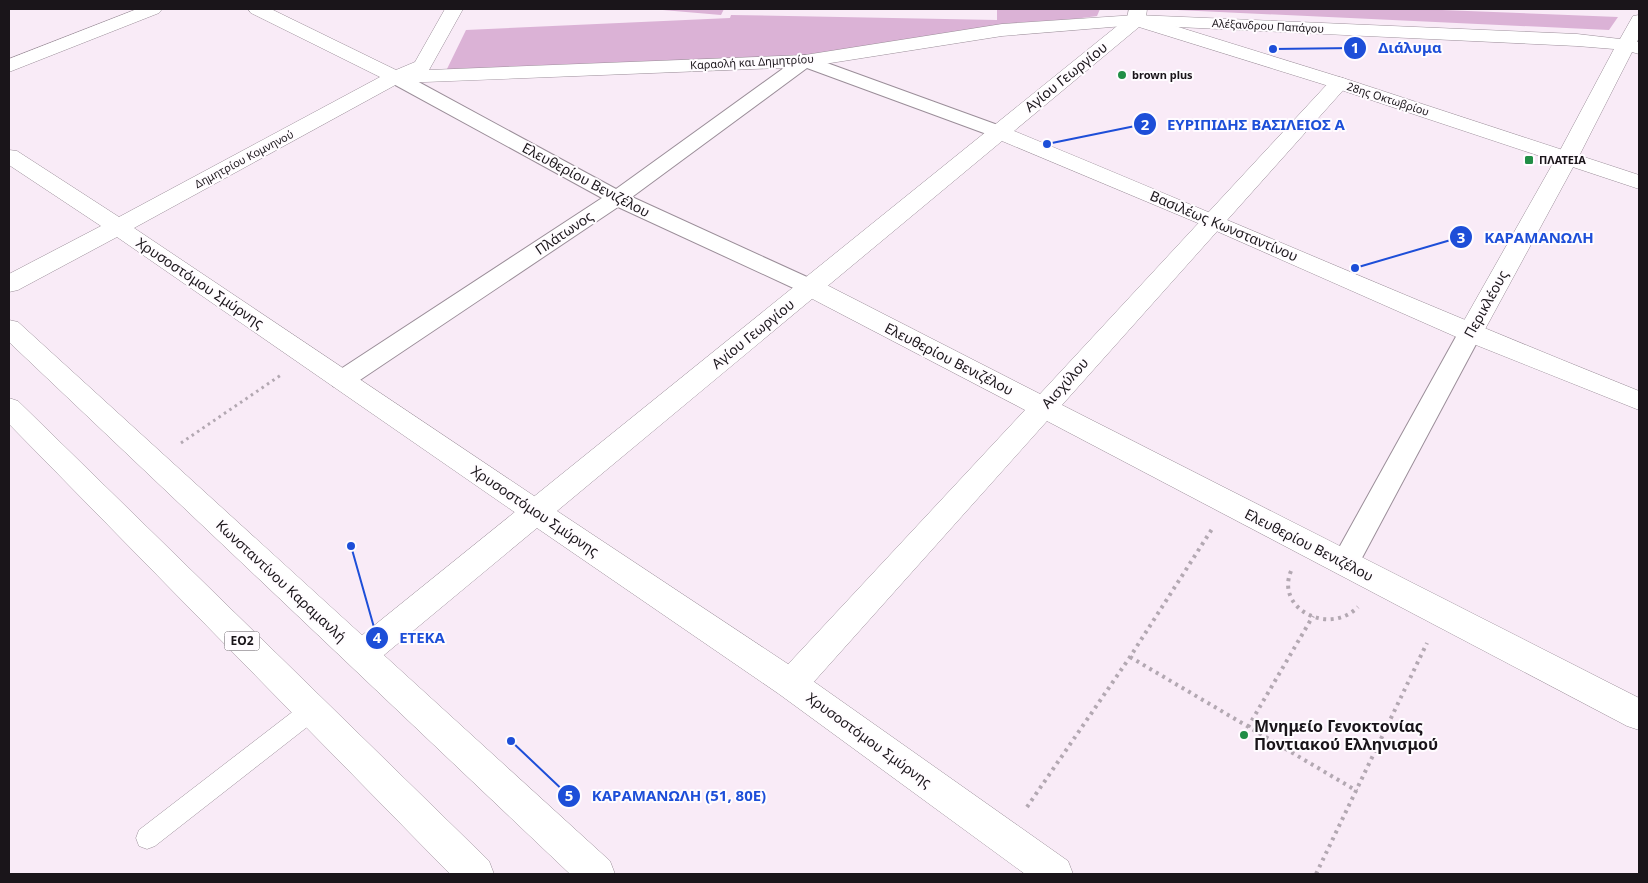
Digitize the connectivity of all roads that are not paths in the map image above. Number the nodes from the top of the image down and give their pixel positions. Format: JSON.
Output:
{"nodes":[{"id":1,"x":153,"y":9,"type":"edge"},
{"id":2,"x":257,"y":9,"type":"edge"},
{"id":3,"x":454,"y":9,"type":"edge"},
{"id":4,"x":1137,"y":14,"type":"edge"},
{"id":5,"x":1639,"y":20,"type":"edge"},
{"id":6,"x":1633,"y":47,"type":"edge"},
{"id":7,"x":805,"y":61,"type":"junction"},
{"id":8,"x":9,"y":66,"type":"edge"},
{"id":9,"x":395,"y":77,"type":"junction"},
{"id":10,"x":1340,"y":83,"type":"junction"},
{"id":11,"x":999,"y":132,"type":"junction"},
{"id":12,"x":9,"y":156,"type":"edge"},
{"id":13,"x":1567,"y":158,"type":"junction"},
{"id":14,"x":1639,"y":182,"type":"edge"},
{"id":15,"x":617,"y":198,"type":"junction"},
{"id":16,"x":1213,"y":221,"type":"junction"},
{"id":17,"x":118,"y":227,"type":"junction"},
{"id":18,"x":9,"y":284,"type":"edge"},
{"id":19,"x":810,"y":287,"type":"junction"},
{"id":20,"x":9,"y":328,"type":"edge"},
{"id":21,"x":1470,"y":333,"type":"junction"},
{"id":22,"x":342,"y":380,"type":"junction"},
{"id":23,"x":1639,"y":401,"type":"edge"},
{"id":24,"x":9,"y":408,"type":"edge"},
{"id":25,"x":1043,"y":408,"type":"junction"},
{"id":26,"x":536,"y":512,"type":"junction"},
{"id":27,"x":1345,"y":564,"type":"junction"},
{"id":28,"x":362,"y":655,"type":"junction"},
{"id":29,"x":791,"y":684,"type":"junction"},
{"id":30,"x":312,"y":710,"type":"junction"},
{"id":31,"x":1639,"y":715,"type":"edge"},
{"id":32,"x":147,"y":838,"type":"dead end"},
{"id":33,"x":476,"y":874,"type":"edge"},
{"id":34,"x":597,"y":874,"type":"edge"},
{"id":35,"x":1055,"y":874,"type":"edge"}],
"edges":[{"from":1,"to":8,"type":"street"},
{"from":2,"to":9,"type":"street","name":"Ελευθερίου Βενιζέλου"},
{"from":3,"to":9,"type":"street","name":"Δημητρίου Κομνηνού"},
{"from":4,"to":6,"type":"street","name":"Αλέξανδρου Παπάγου"},
{"from":4,"to":7,"type":"street","name":"Καραολή και Δημητρίου"},
{"from":4,"to":10,"type":"street","name":"28ης Οκτωβρίου"},
{"from":4,"to":11,"type":"street","name":"Αγίου Γεωργίου"},
{"from":5,"to":6,"type":"street","name":"Περικλέους"},
{"from":6,"to":13,"type":"street","name":"Περικλέους"},
{"from":7,"to":9,"type":"street","name":"Καραολή και Δημητρίου"},
{"from":7,"to":11,"type":"street","name":"Βασιλέως Κωνσταντίνου"},
{"from":7,"to":15,"type":"street","name":"Πλάτωνος"},
{"from":9,"to":15,"type":"street","name":"Ελευθερίου Βενιζέλου"},
{"from":9,"to":17,"type":"street","name":"Δημητρίου Κομνηνού"},
{"from":10,"to":13,"type":"street","name":"28ης Οκτωβρίου"},
{"from":10,"to":16,"type":"street","name":"Αισχύλου"},
{"from":11,"to":16,"type":"street","name":"Βασιλέως Κωνσταντίνου"},
{"from":11,"to":19,"type":"street","name":"Αγίου Γεωργίου"},
{"from":12,"to":17,"type":"street","name":"Χρυσοστόμου Σμύρνης"},
{"from":13,"to":14,"type":"street","name":"28ης Οκτωβρίου"},
{"from":13,"to":21,"type":"street","name":"Περικλέους"},
{"from":15,"to":19,"type":"street","name":"Ελευθερίου Βενιζέλου"},
{"from":15,"to":22,"type":"street","name":"Πλάτωνος"},
{"from":16,"to":21,"type":"street","name":"Βασιλέως Κωνσταντίνου"},
{"from":16,"to":25,"type":"street","name":"Αισχύλου"},
{"from":17,"to":18,"type":"street","name":"Δημητρίου Κομνηνού"},
{"from":17,"to":22,"type":"street","name":"Χρυσοστόμου Σμύρνης"},
{"from":19,"to":25,"type":"street","name":"Ελευθερίου Βενιζέλου"},
{"from":19,"to":26,"type":"street","name":"Αγίου Γεωργίου"},
{"from":20,"to":28,"type":"street","name":"Κωνσταντίνου Καραμανλή"},
{"from":21,"to":23,"type":"street","name":"Βασιλέως Κωνσταντίνου"},
{"from":21,"to":27,"type":"street","name":"Περικλέους"},
{"from":22,"to":26,"type":"street","name":"Χρυσοστόμου Σμύρνης"},
{"from":24,"to":30,"type":"street","number":"ΕΟ2"},
{"from":25,"to":27,"type":"street","name":"Ελευθερίου Βενιζέλου"},
{"from":25,"to":29,"type":"street","name":"Αισχύλου"},
{"from":26,"to":28,"type":"street","name":"Αγίου Γεωργίου"},
{"from":26,"to":29,"type":"street","name":"Χρυσοστόμου Σμύρνης"},
{"from":27,"to":31,"type":"street","name":"Ελευθερίου Βενιζέλου"},
{"from":28,"to":34,"type":"street","name":"Κωνσταντίνου Καραμανλή"},
{"from":29,"to":35,"type":"street","name":"Χρυσοστόμου Σμύρνης"},
{"from":30,"to":32,"type":"lane"},
{"from":30,"to":33,"type":"street","number":"ΕΟ2"}]}
